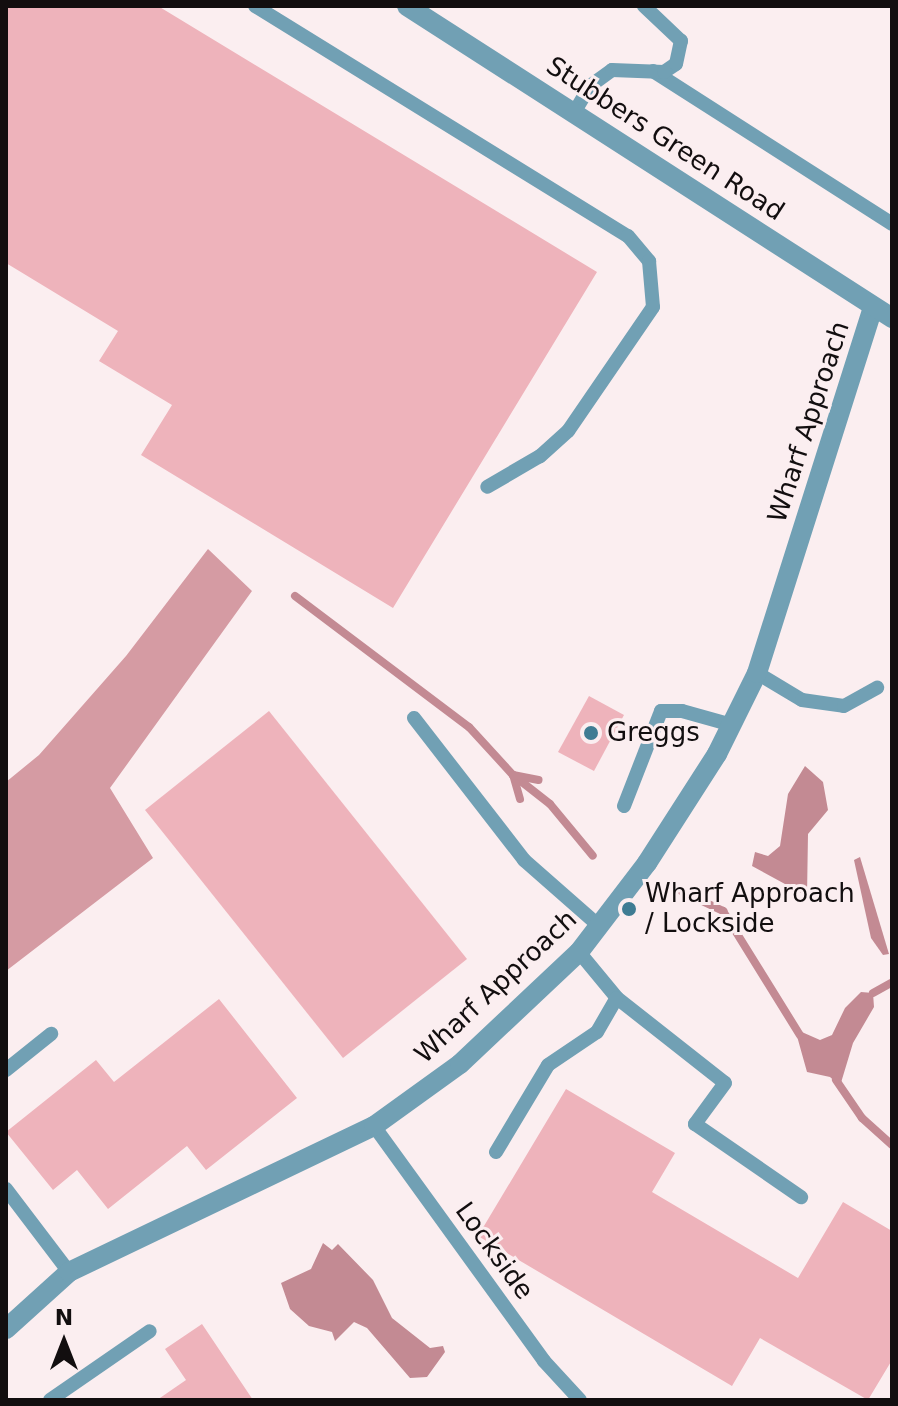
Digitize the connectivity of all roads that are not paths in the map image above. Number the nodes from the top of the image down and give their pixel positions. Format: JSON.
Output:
{"nodes":[{"id":1,"x":255,"y":6,"type":"edge"},
{"id":2,"x":407,"y":6,"type":"edge"},
{"id":3,"x":644,"y":6,"type":"edge"},
{"id":4,"x":653,"y":71,"type":"junction"},
{"id":5,"x":575,"y":111,"type":"junction"},
{"id":6,"x":892,"y":224,"type":"edge"},
{"id":7,"x":873,"y":308,"type":"junction"},
{"id":8,"x":892,"y":318,"type":"edge"},
{"id":9,"x":487,"y":487,"type":"dead end"},
{"id":10,"x":757,"y":673,"type":"junction"},
{"id":11,"x":877,"y":688,"type":"dead end"},
{"id":12,"x":414,"y":718,"type":"dead end"},
{"id":13,"x":732,"y":725,"type":"junction"},
{"id":14,"x":624,"y":806,"type":"dead end"},
{"id":15,"x":599,"y":926,"type":"junction"},
{"id":16,"x":579,"y":952,"type":"junction"},
{"id":17,"x":617,"y":998,"type":"junction"},
{"id":18,"x":51,"y":1034,"type":"dead end"},
{"id":19,"x":6,"y":1070,"type":"edge"},
{"id":20,"x":374,"y":1126,"type":"junction"},
{"id":21,"x":496,"y":1152,"type":"dead end"},
{"id":22,"x":6,"y":1189,"type":"edge"},
{"id":23,"x":801,"y":1197,"type":"dead end"},
{"id":24,"x":69,"y":1272,"type":"junction"},
{"id":25,"x":6,"y":1329,"type":"edge"},
{"id":26,"x":150,"y":1331,"type":"dead end"},
{"id":27,"x":50,"y":1400,"type":"edge"},
{"id":28,"x":580,"y":1400,"type":"edge"}],
"edges":[{"from":1,"to":9,"type":"lane"},
{"from":2,"to":5,"type":"street","name":"Stubbers Green Road"},
{"from":3,"to":4,"type":"lane"},
{"from":4,"to":5,"type":"lane"},
{"from":4,"to":6,"type":"lane"},
{"from":5,"to":7,"type":"street","name":"Stubbers Green Road"},
{"from":7,"to":8,"type":"street","name":"Stubbers Green Road"},
{"from":7,"to":10,"type":"street","name":"Wharf Approach"},
{"from":10,"to":11,"type":"lane"},
{"from":10,"to":13,"type":"street","name":"Wharf Approach"},
{"from":12,"to":15,"type":"lane"},
{"from":13,"to":14,"type":"lane"},
{"from":13,"to":15,"type":"street","name":"Wharf Approach"},
{"from":15,"to":16,"type":"street","name":"Wharf Approach"},
{"from":16,"to":17,"type":"lane"},
{"from":16,"to":20,"type":"street","name":"Wharf Approach"},
{"from":17,"to":21,"type":"lane"},
{"from":17,"to":23,"type":"lane"},
{"from":18,"to":19,"type":"lane"},
{"from":20,"to":24,"type":"street","name":"Wharf Approach"},
{"from":20,"to":28,"type":"lane","name":"Lockside"},
{"from":22,"to":24,"type":"lane"},
{"from":24,"to":25,"type":"street","name":"Wharf Approach"},
{"from":26,"to":27,"type":"lane"}]}
